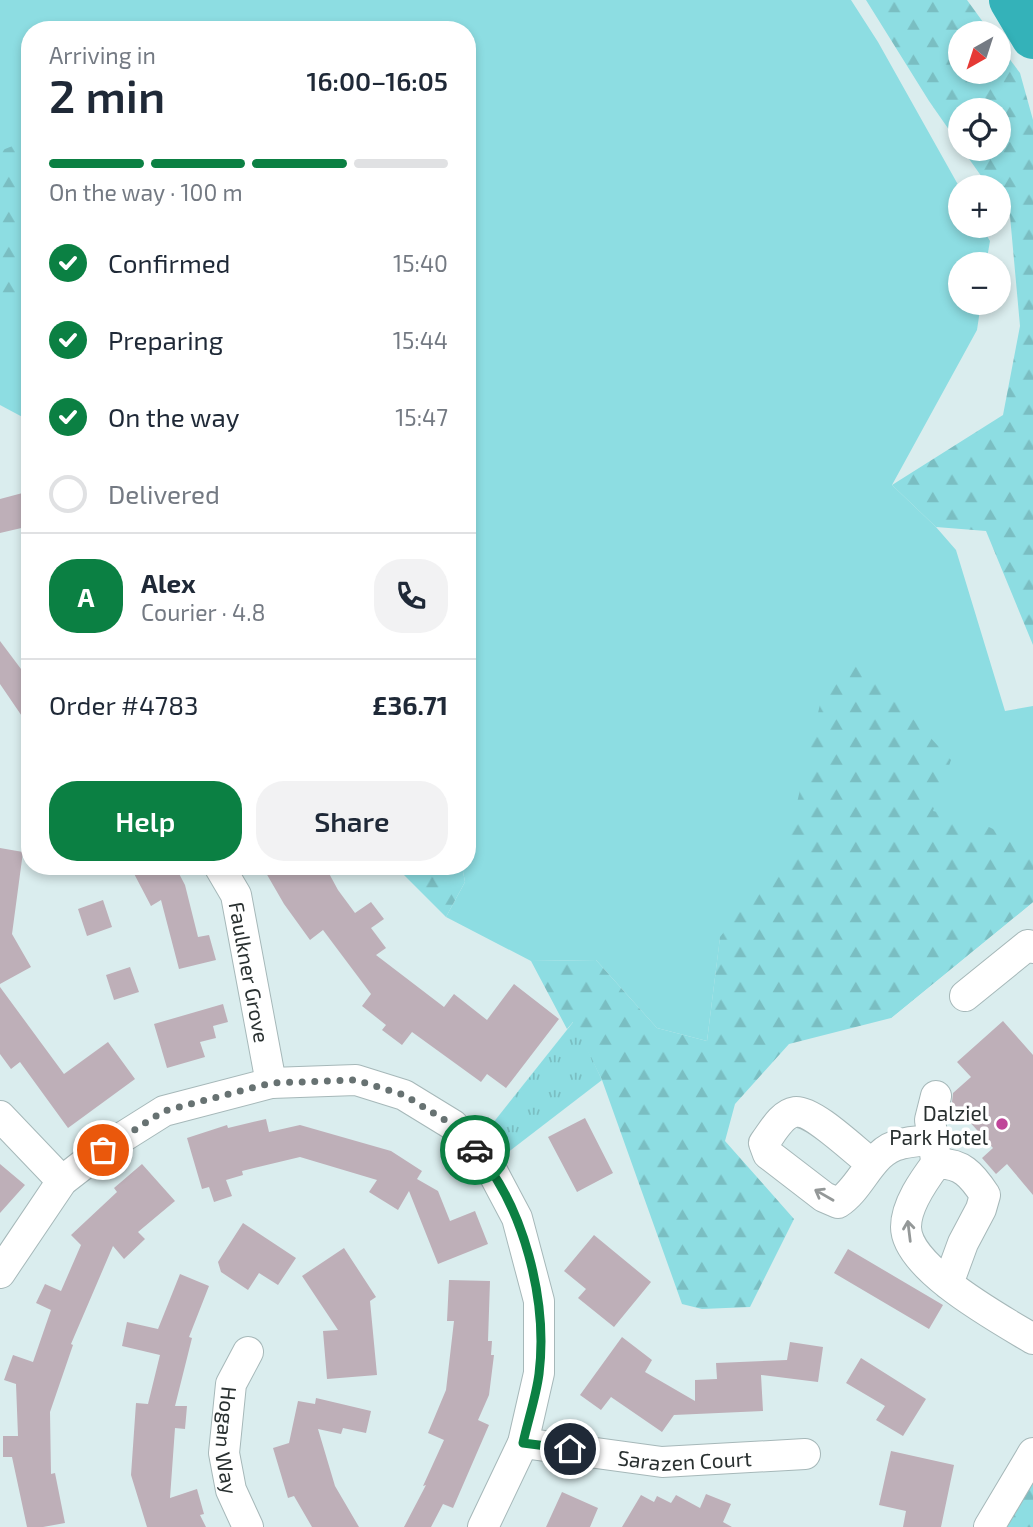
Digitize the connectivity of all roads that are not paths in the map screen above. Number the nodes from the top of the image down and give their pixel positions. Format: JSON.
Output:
{"nodes":[{"id":1,"x":224,"y":875,"type":"edge"},
{"id":2,"x":1033,"y":948,"type":"edge"},
{"id":3,"x":965,"y":996,"type":"dead end"},
{"id":4,"x":271,"y":1083,"type":"junction"},
{"id":5,"x":936,"y":1096,"type":"dead end"},
{"id":6,"x":0,"y":1116,"type":"edge"},
{"id":7,"x":935,"y":1152,"type":"junction"},
{"id":8,"x":872,"y":1164,"type":"dead end"},
{"id":9,"x":62,"y":1181,"type":"junction"},
{"id":10,"x":0,"y":1273,"type":"edge"},
{"id":11,"x":948,"y":1284,"type":"junction"},
{"id":12,"x":1033,"y":1339,"type":"edge"},
{"id":13,"x":248,"y":1352,"type":"dead end"},
{"id":14,"x":523,"y":1443,"type":"junction"},
{"id":15,"x":1033,"y":1453,"type":"edge"},
{"id":16,"x":805,"y":1454,"type":"dead end"},
{"id":17,"x":248,"y":1527,"type":"edge"},
{"id":18,"x":484,"y":1527,"type":"edge"},
{"id":19,"x":989,"y":1527,"type":"edge"}],
"edges":[{"from":1,"to":4,"type":"street","name":"Faulkner Grove"},
{"from":2,"to":3,"type":"street"},
{"from":4,"to":9,"type":"street"},
{"from":4,"to":14,"type":"street"},
{"from":5,"to":7,"type":"street"},
{"from":6,"to":9,"type":"street"},
{"from":7,"to":8,"type":"street"},
{"from":11,"to":7,"type":"street","one_way":true},
{"from":7,"to":11,"type":"street"},
{"from":9,"to":10,"type":"street"},
{"from":11,"to":12,"type":"street"},
{"from":13,"to":17,"type":"street","name":"Hogan Way"},
{"from":14,"to":16,"type":"street","name":"Sarazen Court"},
{"from":14,"to":18,"type":"street"},
{"from":15,"to":19,"type":"street"}]}
